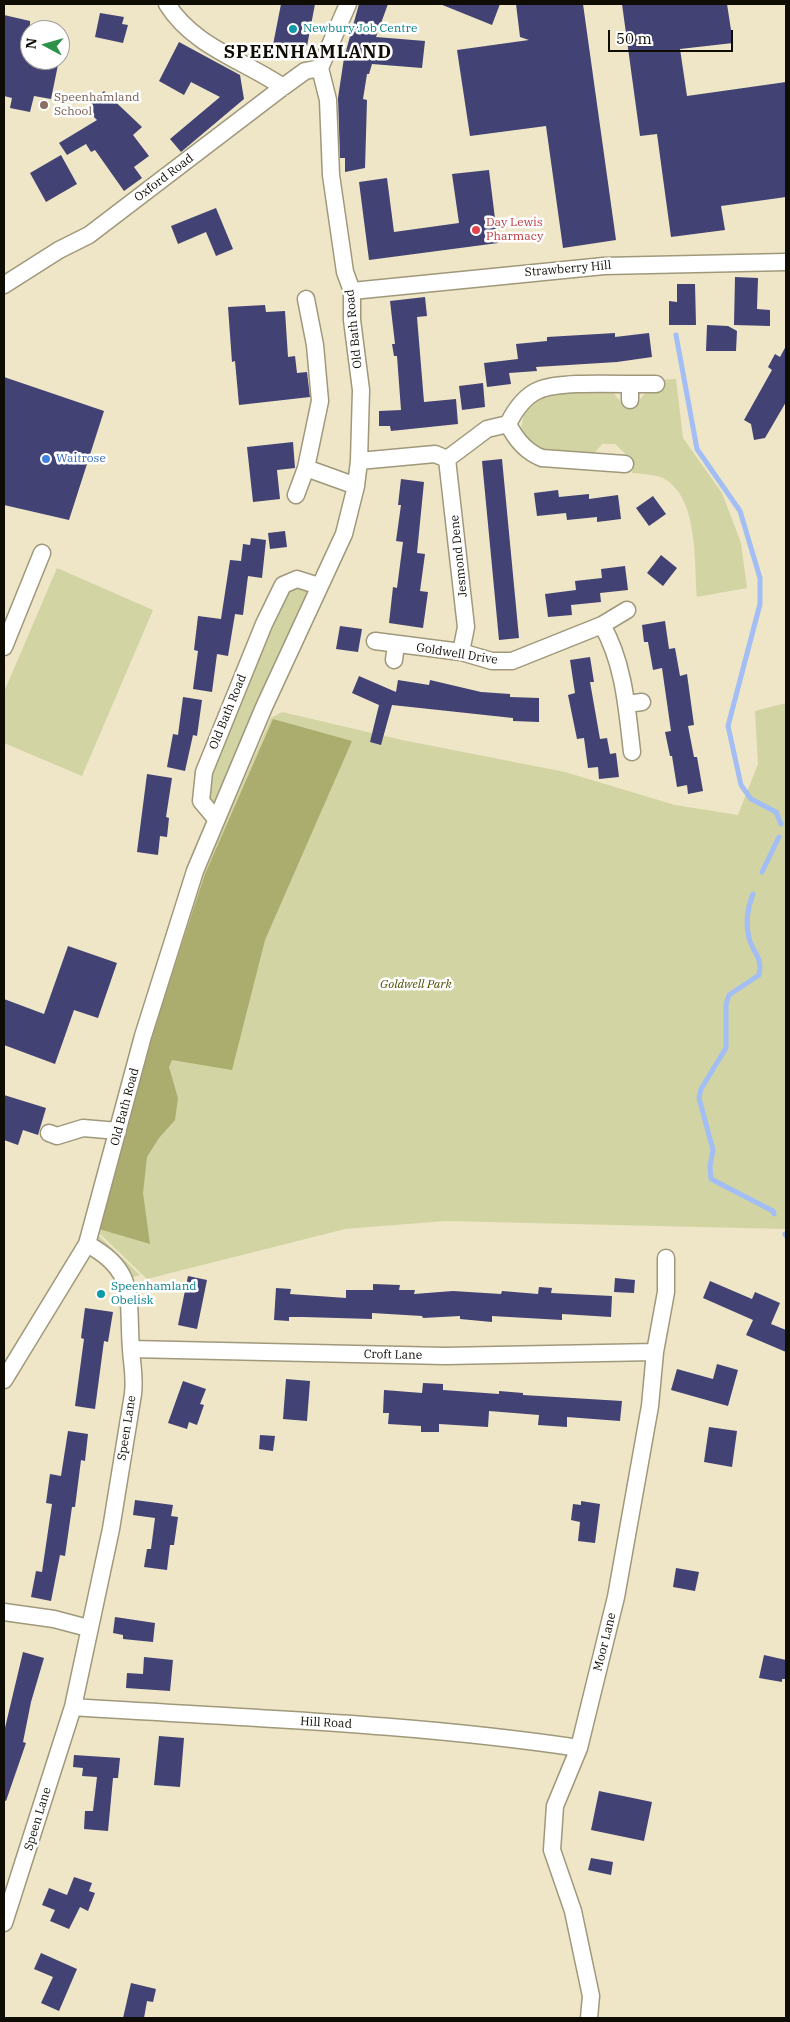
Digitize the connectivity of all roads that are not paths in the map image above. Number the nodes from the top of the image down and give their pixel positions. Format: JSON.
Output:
{"nodes":[{"id":1,"x":167,"y":4,"type":"edge"},
{"id":2,"x":348,"y":4,"type":"edge"},
{"id":3,"x":320,"y":68,"type":"junction"},
{"id":4,"x":282,"y":87,"type":"junction"},
{"id":5,"x":786,"y":262,"type":"edge"},
{"id":6,"x":4,"y":285,"type":"edge"},
{"id":7,"x":352,"y":291,"type":"junction"},
{"id":8,"x":306,"y":299,"type":"dead end"},
{"id":9,"x":656,"y":384,"type":"dead end"},
{"id":10,"x":508,"y":424,"type":"junction"},
{"id":11,"x":615,"y":458,"type":"dead end"},
{"id":12,"x":447,"y":459,"type":"junction"},
{"id":13,"x":359,"y":461,"type":"junction"},
{"id":14,"x":306,"y":468,"type":"junction"},
{"id":15,"x":356,"y":486,"type":"junction"},
{"id":16,"x":296,"y":495,"type":"dead end"},
{"id":17,"x":42,"y":553,"type":"dead end"},
{"id":18,"x":320,"y":586,"type":"junction"},
{"id":19,"x":627,"y":610,"type":"dead end"},
{"id":20,"x":602,"y":625,"type":"junction"},
{"id":21,"x":375,"y":641,"type":"dead end"},
{"id":22,"x":4,"y":647,"type":"edge"},
{"id":23,"x":460,"y":652,"type":"junction"},
{"id":24,"x":632,"y":752,"type":"dead end"},
{"id":25,"x":216,"y":819,"type":"junction"},
{"id":26,"x":118,"y":1131,"type":"junction"},
{"id":27,"x":48,"y":1132,"type":"dead end"},
{"id":28,"x":87,"y":1244,"type":"junction"},
{"id":29,"x":666,"y":1258,"type":"dead end"},
{"id":30,"x":130,"y":1349,"type":"junction"},
{"id":31,"x":655,"y":1352,"type":"junction"},
{"id":32,"x":4,"y":1380,"type":"edge"},
{"id":33,"x":4,"y":1612,"type":"edge"},
{"id":34,"x":88,"y":1628,"type":"junction"},
{"id":35,"x":73,"y":1708,"type":"junction"},
{"id":36,"x":579,"y":1748,"type":"junction"},
{"id":37,"x":4,"y":1922,"type":"edge"},
{"id":38,"x":589,"y":2018,"type":"edge"}],
"edges":[{"from":1,"to":4,"type":"street"},
{"from":2,"to":3,"type":"street"},
{"from":3,"to":4,"type":"street","name":"Oxford Road"},
{"from":3,"to":7,"type":"street","name":"Old Bath Road"},
{"from":4,"to":6,"type":"street","name":"Oxford Road"},
{"from":5,"to":7,"type":"street","name":"Strawberry Hill"},
{"from":7,"to":13,"type":"street","name":"Old Bath Road"},
{"from":8,"to":14,"type":"street"},
{"from":9,"to":10,"type":"street"},
{"from":10,"to":11,"type":"street"},
{"from":10,"to":12,"type":"street"},
{"from":12,"to":13,"type":"street"},
{"from":12,"to":23,"type":"street","name":"Jesmond Dene"},
{"from":13,"to":15,"type":"street","name":"Old Bath Road"},
{"from":14,"to":15,"type":"street"},
{"from":14,"to":16,"type":"street"},
{"from":15,"to":18,"type":"street","name":"Old Bath Road"},
{"from":17,"to":22,"type":"street"},
{"from":18,"to":25,"type":"street","name":"Old Bath Road"},
{"from":18,"to":25,"type":"street","name":"Old Bath Road"},
{"from":19,"to":20,"type":"street","name":"Goldwell Drive"},
{"from":20,"to":23,"type":"street","name":"Goldwell Drive"},
{"from":20,"to":24,"type":"street"},
{"from":21,"to":23,"type":"street","name":"Goldwell Drive"},
{"from":25,"to":26,"type":"street","name":"Old Bath Road"},
{"from":26,"to":27,"type":"street"},
{"from":26,"to":28,"type":"street","name":"Old Bath Road"},
{"from":28,"to":30,"type":"street","name":"Speen Lane"},
{"from":28,"to":32,"type":"street","name":"Old Bath Road"},
{"from":29,"to":31,"type":"street","name":"Moor Lane"},
{"from":30,"to":31,"type":"street","name":"Croft Lane"},
{"from":30,"to":34,"type":"street","name":"Speen Lane"},
{"from":31,"to":36,"type":"street","name":"Moor Lane"},
{"from":33,"to":34,"type":"street"},
{"from":34,"to":35,"type":"street","name":"Speen Lane"},
{"from":35,"to":36,"type":"street","name":"Hill Road"},
{"from":35,"to":37,"type":"street","name":"Speen Lane"},
{"from":36,"to":38,"type":"street","name":"Moor Lane"}]}
